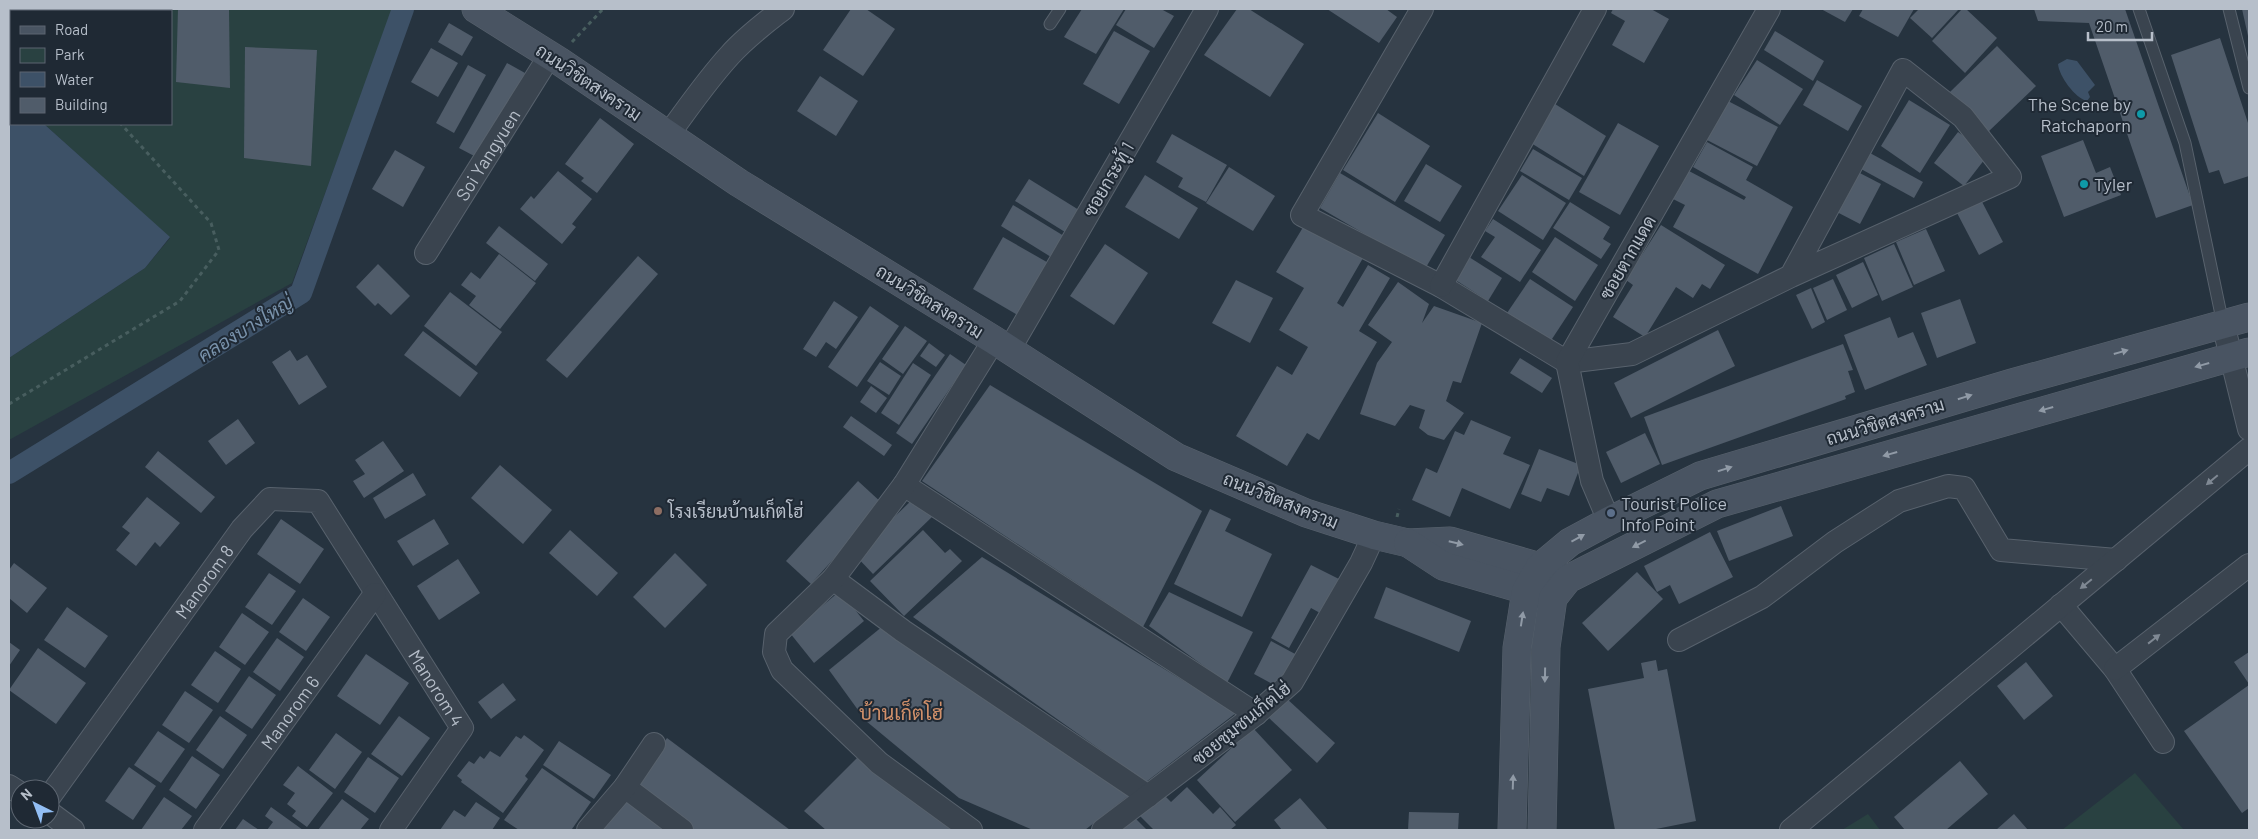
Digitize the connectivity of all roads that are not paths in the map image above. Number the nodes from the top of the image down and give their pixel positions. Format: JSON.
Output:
{"nodes":[{"id":1,"x":476,"y":9,"type":"edge"},
{"id":2,"x":783,"y":9,"type":"edge"},
{"id":3,"x":1060,"y":9,"type":"edge"},
{"id":4,"x":1208,"y":9,"type":"edge"},
{"id":5,"x":1422,"y":9,"type":"edge"},
{"id":6,"x":1595,"y":9,"type":"edge"},
{"id":7,"x":1769,"y":9,"type":"edge"},
{"id":8,"x":2140,"y":9,"type":"edge"},
{"id":9,"x":2229,"y":9,"type":"edge"},
{"id":10,"x":1050,"y":24,"type":"dead end"},
{"id":11,"x":554,"y":58,"type":"junction"},
{"id":12,"x":2249,"y":88,"type":"edge"},
{"id":13,"x":668,"y":136,"type":"junction"},
{"id":14,"x":426,"y":253,"type":"dead end"},
{"id":15,"x":1791,"y":276,"type":"junction"},
{"id":16,"x":1441,"y":286,"type":"junction"},
{"id":17,"x":2249,"y":317,"type":"edge"},
{"id":18,"x":2223,"y":324,"type":"junction"},
{"id":19,"x":1002,"y":345,"type":"junction"},
{"id":20,"x":2240,"y":354,"type":"edge"},
{"id":21,"x":1567,"y":362,"type":"junction"},
{"id":22,"x":2249,"y":429,"type":"edge"},
{"id":23,"x":2249,"y":449,"type":"edge"},
{"id":24,"x":904,"y":485,"type":"junction"},
{"id":25,"x":1609,"y":520,"type":"junction"},
{"id":26,"x":1374,"y":535,"type":"junction"},
{"id":27,"x":1408,"y":543,"type":"junction"},
{"id":28,"x":2116,"y":560,"type":"junction"},
{"id":29,"x":2249,"y":565,"type":"edge"},
{"id":30,"x":1540,"y":567,"type":"junction"},
{"id":31,"x":833,"y":579,"type":"junction"},
{"id":32,"x":1560,"y":589,"type":"junction"},
{"id":33,"x":1526,"y":590,"type":"junction"},
{"id":34,"x":375,"y":594,"type":"junction"},
{"id":35,"x":2060,"y":605,"type":"junction"},
{"id":36,"x":1680,"y":640,"type":"dead end"},
{"id":37,"x":2115,"y":669,"type":"junction"},
{"id":38,"x":1256,"y":714,"type":"junction"},
{"id":39,"x":2163,"y":742,"type":"dead end"},
{"id":40,"x":654,"y":744,"type":"dead end"},
{"id":41,"x":60,"y":782,"type":"edge"},
{"id":42,"x":625,"y":787,"type":"junction"},
{"id":43,"x":1148,"y":796,"type":"junction"},
{"id":44,"x":60,"y":820,"type":"edge"},
{"id":45,"x":73,"y":830,"type":"edge"},
{"id":46,"x":205,"y":830,"type":"edge"},
{"id":47,"x":391,"y":830,"type":"edge"},
{"id":48,"x":588,"y":830,"type":"edge"},
{"id":49,"x":682,"y":830,"type":"edge"},
{"id":50,"x":971,"y":830,"type":"edge"},
{"id":51,"x":1104,"y":830,"type":"edge"},
{"id":52,"x":1512,"y":830,"type":"edge"},
{"id":53,"x":1542,"y":830,"type":"edge"},
{"id":54,"x":1791,"y":830,"type":"edge"}],
"edges":[{"from":1,"to":11,"type":"main road","name":"ถนนวิชิตสงคราม"},
{"from":2,"to":13,"type":"street"},
{"from":3,"to":10,"type":"lane"},
{"from":4,"to":19,"type":"street","name":"ซอยกระทู้ 1"},
{"from":5,"to":16,"type":"street"},
{"from":6,"to":16,"type":"street"},
{"from":7,"to":21,"type":"street","name":"ซอยตากแดด"},
{"from":8,"to":18,"type":"lane"},
{"from":9,"to":12,"type":"lane"},
{"from":11,"to":13,"type":"main road","name":"ถนนวิชิตสงคราม"},
{"from":11,"to":14,"type":"street","name":"Soi Yangyuen"},
{"from":13,"to":19,"type":"main road","name":"ถนนวิชิตสงคราม"},
{"from":15,"to":15,"type":"street"},
{"from":15,"to":21,"type":"street"},
{"from":16,"to":21,"type":"street"},
{"from":17,"to":18,"type":"main road","name":"ถนนวิชิตสงคราม"},
{"from":18,"to":20,"type":"street"},
{"from":25,"to":18,"type":"main road","name":"ถนนวิชิตสงคราม","one_way":true},
{"from":19,"to":24,"type":"street","name":"ซอยกระทู้ 1"},
{"from":19,"to":26,"type":"main road","name":"ถนนวิชิตสงคราม"},
{"from":20,"to":22,"type":"street"},
{"from":20,"to":32,"type":"main road","name":"ถนนวิชิตสงคราม","one_way":true},
{"from":21,"to":25,"type":"street"},
{"from":23,"to":28,"type":"street","one_way":true},
{"from":24,"to":31,"type":"street","name":"ซอยกระทู้ 1"},
{"from":24,"to":38,"type":"street"},
{"from":30,"to":25,"type":"main road","name":"ถนนวิชิตสงคราม","one_way":true},
{"from":26,"to":27,"type":"main road","name":"ถนนวิชิตสงคราม"},
{"from":26,"to":38,"type":"street","name":"ซอยชุมชนเก็ตโฮ่"},
{"from":27,"to":30,"type":"main road","name":"ถนนวิชิตสงคราม","one_way":true},
{"from":27,"to":33,"type":"main road","name":"ถนนวิชิตสงคราม"},
{"from":28,"to":35,"type":"street","one_way":true},
{"from":28,"to":36,"type":"street"},
{"from":37,"to":29,"type":"street","one_way":true},
{"from":30,"to":32,"type":"main road","name":"ถนนวิชิตสงคราม"},
{"from":30,"to":33,"type":"main road","name":"ถนนวิชิตสงคราม"},
{"from":31,"to":43,"type":"street"},
{"from":31,"to":50,"type":"street","name":"ซอยกระทู้ 1"},
{"from":32,"to":33,"type":"main road","name":"ถนนวิชิตสงคราม"},
{"from":32,"to":53,"type":"main road","one_way":true},
{"from":52,"to":33,"type":"main road","name":"ถนนวิชิตสงคราม","one_way":true},
{"from":34,"to":41,"type":"street","name":"Manorom 8"},
{"from":34,"to":46,"type":"street","name":"Manorom 6"},
{"from":34,"to":47,"type":"street","name":"Manorom 4"},
{"from":35,"to":37,"type":"street"},
{"from":35,"to":54,"type":"street"},
{"from":37,"to":39,"type":"street"},
{"from":38,"to":43,"type":"street","name":"ซอยชุมชนเก็ตโฮ่"},
{"from":40,"to":42,"type":"street"},
{"from":42,"to":48,"type":"street"},
{"from":42,"to":49,"type":"street"},
{"from":43,"to":51,"type":"street","name":"ซอยชุมชนเก็ตโฮ่"},
{"from":44,"to":45,"type":"street"}]}
